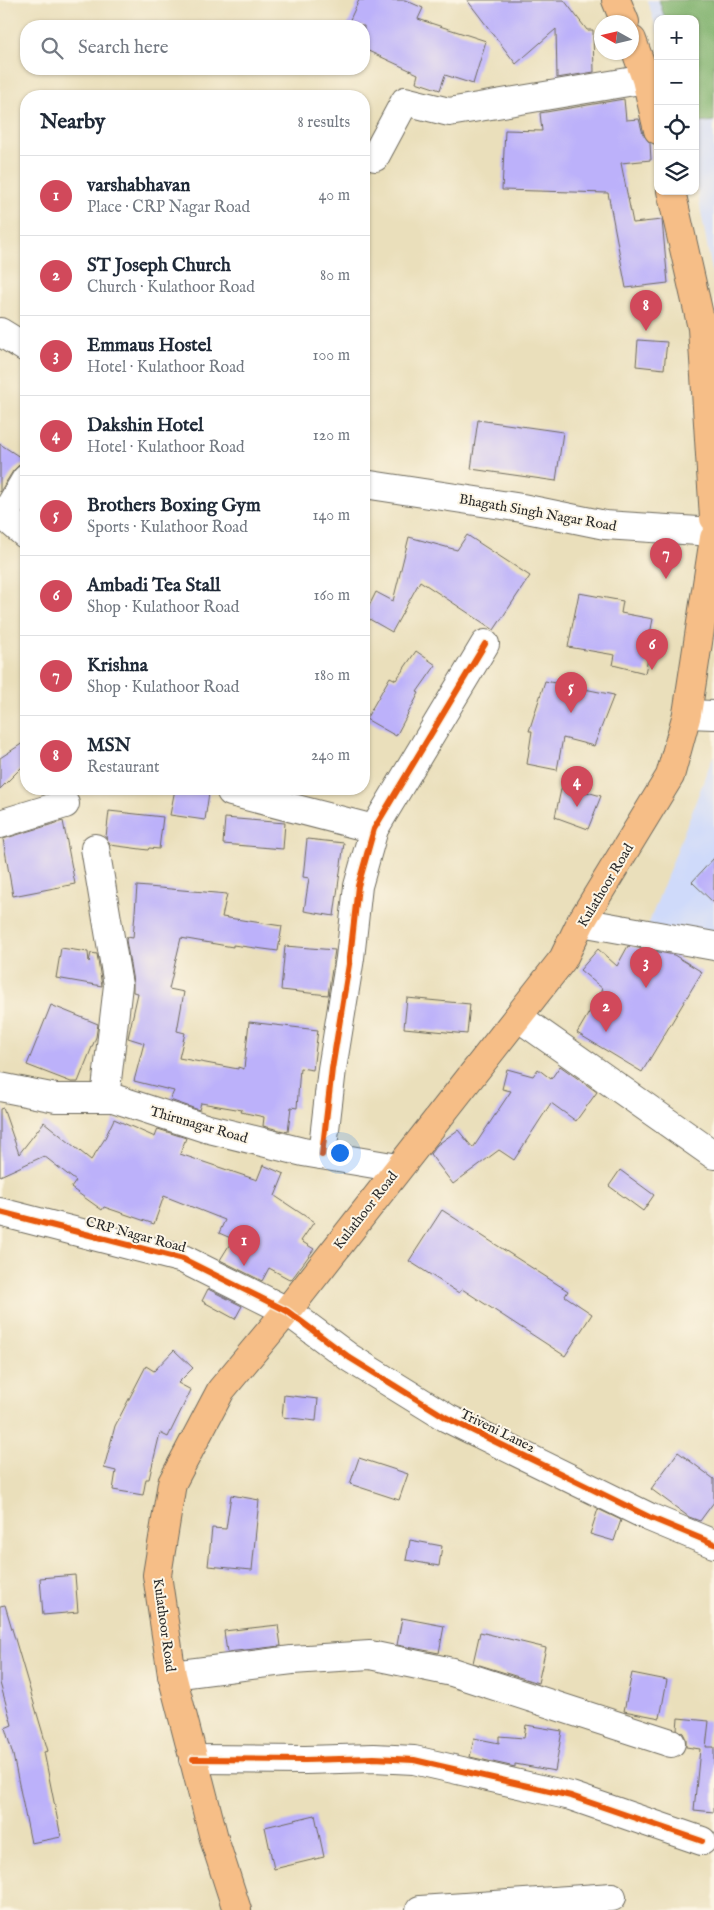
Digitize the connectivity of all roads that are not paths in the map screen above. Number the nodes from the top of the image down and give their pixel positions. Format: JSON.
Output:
{"nodes":[{"id":1,"x":616,"y":0,"type":"edge"},
{"id":2,"x":622,"y":15,"type":"edge"},
{"id":3,"x":639,"y":60,"type":"edge"},
{"id":4,"x":646,"y":79,"type":"junction"},
{"id":5,"x":654,"y":113,"type":"edge"},
{"id":6,"x":375,"y":157,"type":"dead end"},
{"id":7,"x":672,"y":195,"type":"edge"},
{"id":8,"x":0,"y":332,"type":"edge"},
{"id":9,"x":20,"y":344,"type":"edge"},
{"id":10,"x":370,"y":485,"type":"edge"},
{"id":11,"x":20,"y":488,"type":"edge"},
{"id":12,"x":2,"y":515,"type":"edge"},
{"id":13,"x":714,"y":518,"type":"edge"},
{"id":14,"x":20,"y":529,"type":"edge"},
{"id":15,"x":714,"y":532,"type":"edge"},
{"id":16,"x":714,"y":538,"type":"edge"},
{"id":17,"x":485,"y":644,"type":"dead end"},
{"id":18,"x":687,"y":714,"type":"junction"},
{"id":19,"x":714,"y":716,"type":"edge"},
{"id":20,"x":244,"y":795,"type":"edge"},
{"id":21,"x":65,"y":804,"type":"dead end"},
{"id":22,"x":0,"y":824,"type":"edge"},
{"id":23,"x":374,"y":829,"type":"junction"},
{"id":24,"x":95,"y":848,"type":"dead end"},
{"id":25,"x":581,"y":922,"type":"junction"},
{"id":26,"x":714,"y":946,"type":"edge"},
{"id":27,"x":518,"y":1017,"type":"junction"},
{"id":28,"x":0,"y":1087,"type":"edge"},
{"id":29,"x":105,"y":1098,"type":"junction"},
{"id":30,"x":322,"y":1155,"type":"junction"},
{"id":31,"x":714,"y":1155,"type":"edge"},
{"id":32,"x":398,"y":1168,"type":"junction"},
{"id":33,"x":0,"y":1212,"type":"edge"},
{"id":34,"x":286,"y":1311,"type":"junction"},
{"id":35,"x":714,"y":1544,"type":"edge"},
{"id":36,"x":172,"y":1675,"type":"junction"},
{"id":37,"x":671,"y":1743,"type":"dead end"},
{"id":38,"x":193,"y":1759,"type":"junction"},
{"id":39,"x":702,"y":1841,"type":"dead end"},
{"id":40,"x":612,"y":1897,"type":"dead end"},
{"id":41,"x":237,"y":1910,"type":"edge"},
{"id":42,"x":420,"y":1910,"type":"edge"}],
"edges":[{"from":1,"to":2,"type":"main road"},
{"from":3,"to":4,"type":"main road"},
{"from":4,"to":5,"type":"main road"},
{"from":4,"to":6,"type":"street"},
{"from":7,"to":13,"type":"main road"},
{"from":8,"to":9,"type":"street"},
{"from":10,"to":15,"type":"street","name":"Bhagath Singh Nagar Road"},
{"from":11,"to":12,"type":"street"},
{"from":12,"to":14,"type":"street"},
{"from":16,"to":18,"type":"main road","name":"Kulathoor Road"},
{"from":17,"to":23,"type":"street"},
{"from":18,"to":19,"type":"street"},
{"from":18,"to":25,"type":"main road","name":"Kulathoor Road"},
{"from":20,"to":23,"type":"street"},
{"from":21,"to":22,"type":"street"},
{"from":23,"to":30,"type":"street"},
{"from":24,"to":29,"type":"street"},
{"from":25,"to":26,"type":"street"},
{"from":25,"to":27,"type":"main road","name":"Kulathoor Road"},
{"from":27,"to":31,"type":"street"},
{"from":27,"to":32,"type":"main road","name":"Kulathoor Road"},
{"from":28,"to":29,"type":"street","name":"Thirunagar Road"},
{"from":29,"to":30,"type":"street","name":"Thirunagar Road"},
{"from":30,"to":32,"type":"street","name":"Thirunagar Road"},
{"from":32,"to":34,"type":"main road","name":"Kulathoor Road"},
{"from":33,"to":34,"type":"street","name":"CRP Nagar Road"},
{"from":34,"to":35,"type":"street","name":"Triveni Lane2"},
{"from":34,"to":36,"type":"main road","name":"Kulathoor Road"},
{"from":36,"to":37,"type":"street"},
{"from":36,"to":38,"type":"main road","name":"Kulathoor Road"},
{"from":38,"to":39,"type":"street"},
{"from":38,"to":41,"type":"main road","name":"Kulathoor Road"},
{"from":40,"to":42,"type":"street"}]}
